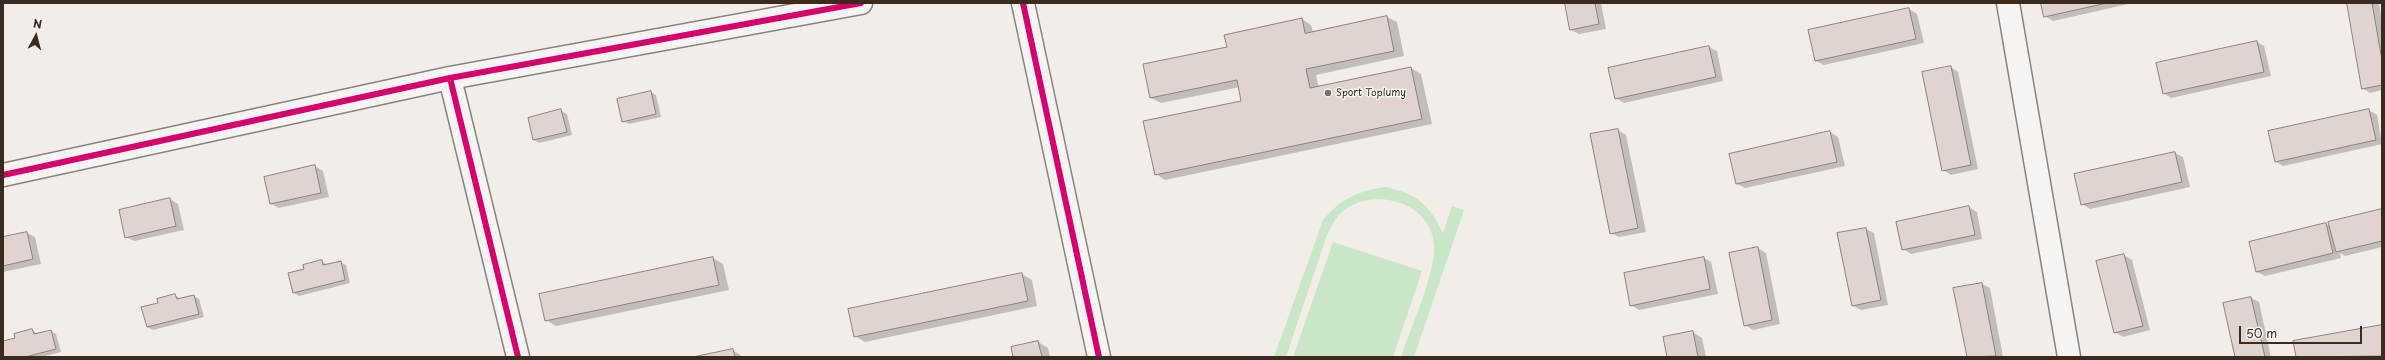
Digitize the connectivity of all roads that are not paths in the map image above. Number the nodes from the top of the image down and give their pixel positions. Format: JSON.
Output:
{"nodes":[{"id":1,"x":861,"y":3,"type":"edge"},
{"id":2,"x":1023,"y":3,"type":"edge"},
{"id":3,"x":2008,"y":3,"type":"edge"},
{"id":4,"x":450,"y":78,"type":"junction"},
{"id":5,"x":3,"y":175,"type":"edge"},
{"id":6,"x":518,"y":357,"type":"edge"},
{"id":7,"x":1099,"y":357,"type":"edge"},
{"id":8,"x":2069,"y":357,"type":"edge"}],
"edges":[{"from":1,"to":4,"type":"street"},
{"from":2,"to":7,"type":"street"},
{"from":3,"to":8,"type":"street"},
{"from":4,"to":5,"type":"street"},
{"from":4,"to":6,"type":"street"}]}
